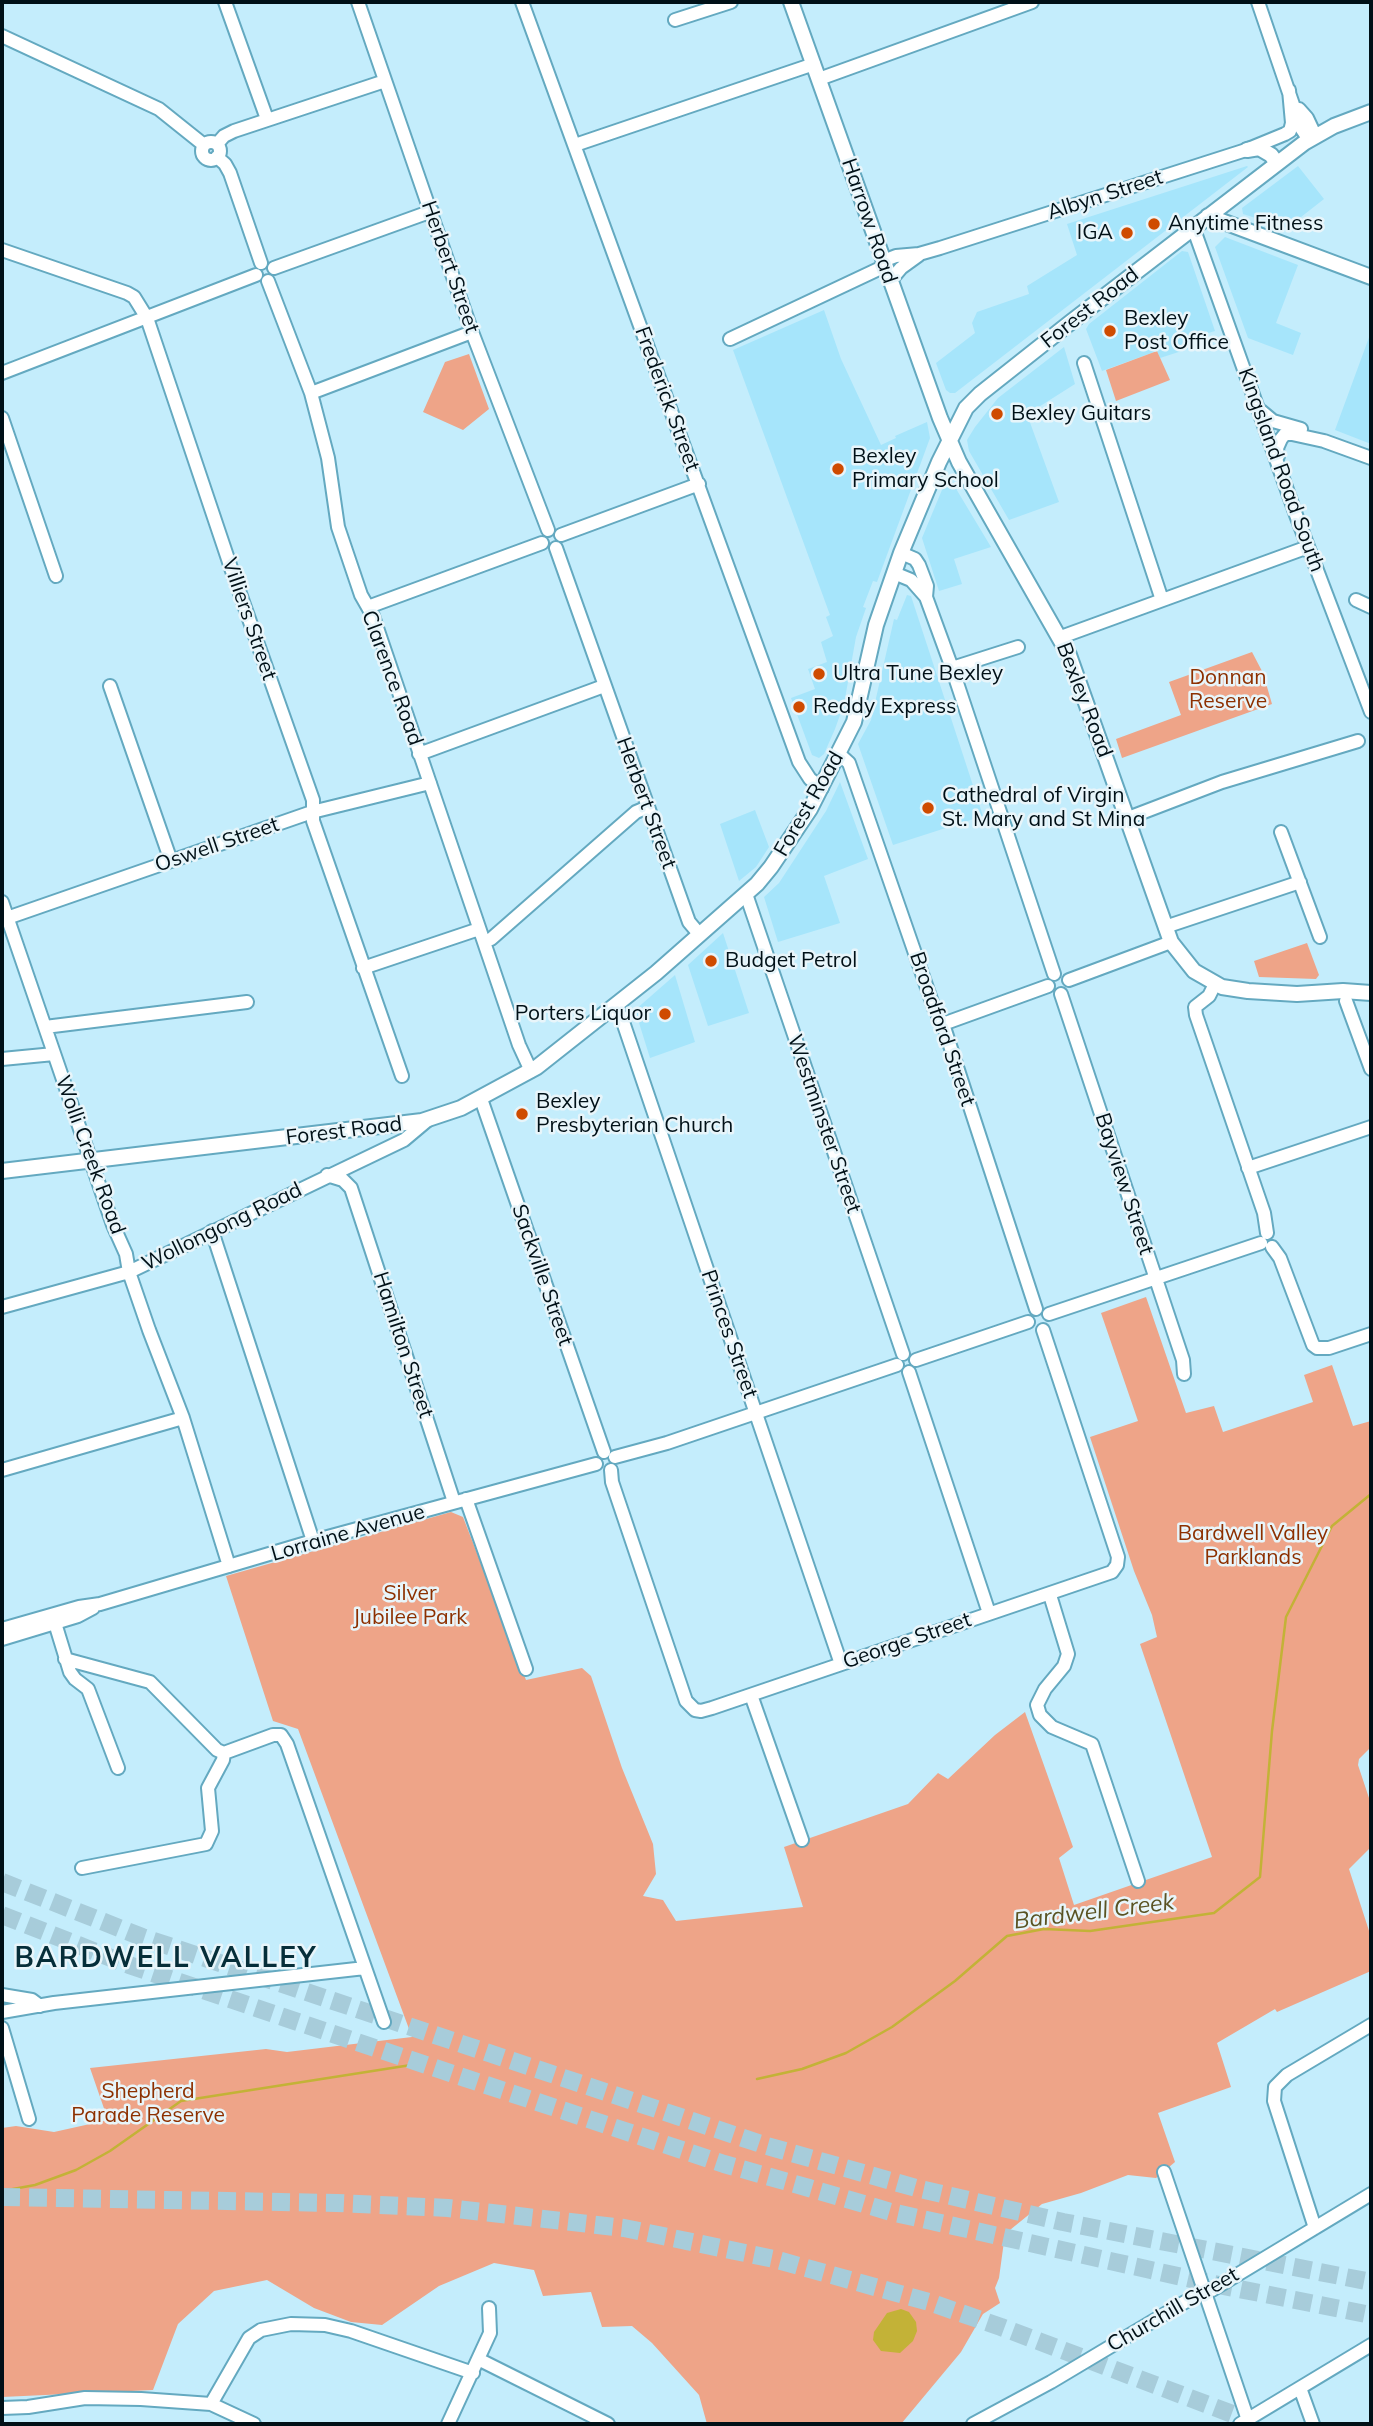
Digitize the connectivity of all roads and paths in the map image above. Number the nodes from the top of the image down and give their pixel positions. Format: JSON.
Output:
{"nodes":[{"id":1,"x":225,"y":2,"type":"edge"},
{"id":2,"x":358,"y":2,"type":"edge"},
{"id":3,"x":522,"y":2,"type":"edge"},
{"id":4,"x":731,"y":2,"type":"edge"},
{"id":5,"x":791,"y":2,"type":"edge"},
{"id":6,"x":1032,"y":2,"type":"edge"},
{"id":7,"x":1258,"y":2,"type":"edge"},
{"id":8,"x":675,"y":20,"type":"dead end"},
{"id":9,"x":2,"y":36,"type":"edge"},
{"id":10,"x":814,"y":64,"type":"junction"},
{"id":11,"x":820,"y":79,"type":"junction"},
{"id":12,"x":385,"y":81,"type":"junction"},
{"id":13,"x":1289,"y":90,"type":"junction"},
{"id":14,"x":1371,"y":112,"type":"edge"},
{"id":15,"x":267,"y":119,"type":"junction"},
{"id":16,"x":1312,"y":138,"type":"junction"},
{"id":17,"x":575,"y":145,"type":"junction"},
{"id":18,"x":213,"y":149,"type":"junction"},
{"id":19,"x":1247,"y":150,"type":"junction"},
{"id":20,"x":1273,"y":166,"type":"junction"},
{"id":21,"x":432,"y":212,"type":"junction"},
{"id":22,"x":1208,"y":216,"type":"junction"},
{"id":23,"x":1194,"y":227,"type":"junction"},
{"id":24,"x":2,"y":250,"type":"edge"},
{"id":25,"x":919,"y":254,"type":"junction"},
{"id":26,"x":884,"y":263,"type":"junction"},
{"id":27,"x":274,"y":268,"type":"junction"},
{"id":28,"x":259,"y":269,"type":"junction"},
{"id":29,"x":1371,"y":277,"type":"edge"},
{"id":30,"x":268,"y":281,"type":"junction"},
{"id":31,"x":890,"y":281,"type":"junction"},
{"id":32,"x":147,"y":318,"type":"junction"},
{"id":33,"x":472,"y":332,"type":"junction"},
{"id":34,"x":730,"y":339,"type":"dead end"},
{"id":35,"x":1084,"y":363,"type":"dead end"},
{"id":36,"x":2,"y":373,"type":"edge"},
{"id":37,"x":311,"y":393,"type":"junction"},
{"id":38,"x":1256,"y":402,"type":"junction"},
{"id":39,"x":2,"y":418,"type":"edge"},
{"id":40,"x":950,"y":440,"type":"junction"},
{"id":41,"x":1324,"y":441,"type":"junction"},
{"id":42,"x":1371,"y":458,"type":"edge"},
{"id":43,"x":1284,"y":480,"type":"junction"},
{"id":44,"x":699,"y":484,"type":"junction"},
{"id":45,"x":548,"y":530,"type":"junction"},
{"id":46,"x":561,"y":535,"type":"junction"},
{"id":47,"x":542,"y":542,"type":"junction"},
{"id":48,"x":1308,"y":547,"type":"junction"},
{"id":49,"x":556,"y":548,"type":"junction"},
{"id":50,"x":901,"y":553,"type":"junction"},
{"id":51,"x":894,"y":573,"type":"junction"},
{"id":52,"x":56,"y":576,"type":"dead end"},
{"id":53,"x":926,"y":597,"type":"junction"},
{"id":54,"x":1162,"y":600,"type":"junction"},
{"id":55,"x":1356,"y":600,"type":"dead end"},
{"id":56,"x":368,"y":607,"type":"junction"},
{"id":57,"x":1371,"y":607,"type":"edge"},
{"id":58,"x":1061,"y":637,"type":"junction"},
{"id":59,"x":1018,"y":647,"type":"dead end"},
{"id":60,"x":952,"y":668,"type":"junction"},
{"id":61,"x":110,"y":686,"type":"dead end"},
{"id":62,"x":604,"y":686,"type":"junction"},
{"id":63,"x":1371,"y":712,"type":"edge"},
{"id":64,"x":1358,"y":741,"type":"dead end"},
{"id":65,"x":419,"y":754,"type":"junction"},
{"id":66,"x":839,"y":754,"type":"junction"},
{"id":67,"x":430,"y":783,"type":"junction"},
{"id":68,"x":822,"y":788,"type":"junction"},
{"id":69,"x":648,"y":807,"type":"junction"},
{"id":70,"x":312,"y":812,"type":"junction"},
{"id":71,"x":1128,"y":818,"type":"junction"},
{"id":72,"x":1280,"y":832,"type":"dead end"},
{"id":73,"x":171,"y":861,"type":"junction"},
{"id":74,"x":1300,"y":882,"type":"junction"},
{"id":75,"x":746,"y":894,"type":"junction"},
{"id":76,"x":2,"y":902,"type":"edge"},
{"id":77,"x":7,"y":918,"type":"junction"},
{"id":78,"x":1165,"y":927,"type":"junction"},
{"id":79,"x":479,"y":929,"type":"junction"},
{"id":80,"x":700,"y":935,"type":"junction"},
{"id":81,"x":1320,"y":937,"type":"dead end"},
{"id":82,"x":484,"y":942,"type":"junction"},
{"id":83,"x":1171,"y":942,"type":"junction"},
{"id":84,"x":363,"y":968,"type":"junction"},
{"id":85,"x":1075,"y":978,"type":"junction"},
{"id":86,"x":1051,"y":980,"type":"junction"},
{"id":87,"x":1215,"y":984,"type":"junction"},
{"id":88,"x":1371,"y":993,"type":"edge"},
{"id":89,"x":1061,"y":994,"type":"junction"},
{"id":90,"x":1314,"y":995,"type":"junction"},
{"id":91,"x":1346,"y":1001,"type":"junction"},
{"id":92,"x":247,"y":1002,"type":"dead end"},
{"id":93,"x":1371,"y":1002,"type":"edge"},
{"id":94,"x":614,"y":1007,"type":"junction"},
{"id":95,"x":943,"y":1024,"type":"junction"},
{"id":96,"x":45,"y":1027,"type":"junction"},
{"id":97,"x":54,"y":1054,"type":"junction"},
{"id":98,"x":2,"y":1059,"type":"edge"},
{"id":99,"x":1371,"y":1069,"type":"edge"},
{"id":100,"x":531,"y":1071,"type":"junction"},
{"id":101,"x":402,"y":1076,"type":"dead end"},
{"id":102,"x":481,"y":1099,"type":"junction"},
{"id":103,"x":429,"y":1119,"type":"junction"},
{"id":104,"x":1371,"y":1127,"type":"edge"},
{"id":105,"x":91,"y":1161,"type":"junction"},
{"id":106,"x":351,"y":1167,"type":"junction"},
{"id":107,"x":1248,"y":1168,"type":"junction"},
{"id":108,"x":2,"y":1171,"type":"edge"},
{"id":109,"x":327,"y":1175,"type":"junction"},
{"id":110,"x":351,"y":1188,"type":"junction"},
{"id":111,"x":212,"y":1231,"type":"junction"},
{"id":112,"x":1267,"y":1241,"type":"junction"},
{"id":113,"x":129,"y":1272,"type":"junction"},
{"id":114,"x":1156,"y":1279,"type":"junction"},
{"id":115,"x":2,"y":1307,"type":"edge"},
{"id":116,"x":1035,"y":1309,"type":"junction"},
{"id":117,"x":1049,"y":1314,"type":"junction"},
{"id":118,"x":1028,"y":1322,"type":"junction"},
{"id":119,"x":1043,"y":1330,"type":"junction"},
{"id":120,"x":1371,"y":1334,"type":"edge"},
{"id":121,"x":900,"y":1359,"type":"junction"},
{"id":122,"x":912,"y":1366,"type":"junction"},
{"id":123,"x":1184,"y":1374,"type":"dead end"},
{"id":124,"x":755,"y":1414,"type":"junction"},
{"id":125,"x":183,"y":1418,"type":"junction"},
{"id":126,"x":610,"y":1460,"type":"junction"},
{"id":127,"x":2,"y":1470,"type":"edge"},
{"id":128,"x":460,"y":1501,"type":"junction"},
{"id":129,"x":313,"y":1541,"type":"junction"},
{"id":130,"x":229,"y":1566,"type":"junction"},
{"id":131,"x":1050,"y":1595,"type":"junction"},
{"id":132,"x":100,"y":1604,"type":"junction"},
{"id":133,"x":989,"y":1613,"type":"junction"},
{"id":134,"x":55,"y":1623,"type":"junction"},
{"id":135,"x":2,"y":1629,"type":"edge"},
{"id":136,"x":2,"y":1639,"type":"edge"},
{"id":137,"x":65,"y":1659,"type":"junction"},
{"id":138,"x":841,"y":1664,"type":"junction"},
{"id":139,"x":526,"y":1669,"type":"dead end"},
{"id":140,"x":751,"y":1695,"type":"junction"},
{"id":141,"x":695,"y":1710,"type":"joint"},
{"id":142,"x":224,"y":1753,"type":"junction"},
{"id":143,"x":118,"y":1768,"type":"dead end"},
{"id":144,"x":802,"y":1840,"type":"dead end"},
{"id":145,"x":82,"y":1868,"type":"dead end"},
{"id":146,"x":1138,"y":1881,"type":"dead end"},
{"id":147,"x":365,"y":1968,"type":"junction"},
{"id":148,"x":2,"y":1995,"type":"edge"},
{"id":149,"x":40,"y":2006,"type":"junction"},
{"id":150,"x":2,"y":2012,"type":"edge"},
{"id":151,"x":384,"y":2022,"type":"dead end"},
{"id":152,"x":1371,"y":2025,"type":"edge"},
{"id":153,"x":2,"y":2028,"type":"edge"},
{"id":154,"x":29,"y":2119,"type":"dead end"},
{"id":155,"x":1164,"y":2172,"type":"dead end"},
{"id":156,"x":1371,"y":2194,"type":"edge"},
{"id":157,"x":1315,"y":2228,"type":"junction"},
{"id":158,"x":1206,"y":2291,"type":"junction"},
{"id":159,"x":489,"y":2308,"type":"dead end"},
{"id":160,"x":1371,"y":2345,"type":"edge"},
{"id":161,"x":478,"y":2358,"type":"junction"},
{"id":162,"x":472,"y":2373,"type":"junction"},
{"id":163,"x":1300,"y":2388,"type":"junction"},
{"id":164,"x":211,"y":2404,"type":"junction"},
{"id":165,"x":2,"y":2408,"type":"edge"},
{"id":166,"x":1244,"y":2422,"type":"edge"},
{"id":167,"x":254,"y":2424,"type":"edge"},
{"id":168,"x":449,"y":2424,"type":"edge"},
{"id":169,"x":608,"y":2424,"type":"edge"},
{"id":170,"x":973,"y":2424,"type":"edge"},
{"id":171,"x":1313,"y":2424,"type":"edge"}],
"edges":[{"from":1,"to":15,"type":"street"},
{"from":2,"to":12,"type":"street","name":"Herbert Street"},
{"from":3,"to":17,"type":"street","name":"Frederick Street"},
{"from":4,"to":8,"type":"street"},
{"from":5,"to":10,"type":"main road","name":"Harrow Road"},
{"from":6,"to":11,"type":"street"},
{"from":7,"to":13,"type":"street"},
{"from":9,"to":18,"type":"street"},
{"from":10,"to":11,"type":"main road","name":"Harrow Road"},
{"from":10,"to":17,"type":"street"},
{"from":11,"to":26,"type":"main road","name":"Harrow Road"},
{"from":12,"to":15,"type":"street"},
{"from":12,"to":21,"type":"street","name":"Herbert Street"},
{"from":13,"to":16,"type":"street"},
{"from":13,"to":19,"type":"street","name":"Albyn Street"},
{"from":14,"to":16,"type":"main road","name":"Forest Road"},
{"from":15,"to":18,"type":"street"},
{"from":16,"to":20,"type":"main road","name":"Forest Road"},
{"from":17,"to":44,"type":"street","name":"Frederick Street"},
{"from":18,"to":28,"type":"street"},
{"from":19,"to":20,"type":"main road"},
{"from":19,"to":25,"type":"street","name":"Albyn Street"},
{"from":20,"to":22,"type":"main road","name":"Forest Road"},
{"from":21,"to":27,"type":"street"},
{"from":21,"to":33,"type":"street","name":"Herbert Street"},
{"from":22,"to":23,"type":"main road","name":"Forest Road"},
{"from":22,"to":29,"type":"main road"},
{"from":23,"to":38,"type":"street","name":"Kingsland Road South"},
{"from":23,"to":40,"type":"main road","name":"Forest Road"},
{"from":24,"to":32,"type":"street","name":"Villiers Street"},
{"from":25,"to":26,"type":"street","name":"Albyn Street"},
{"from":25,"to":31,"type":"street","name":"Albyn Street"},
{"from":26,"to":31,"type":"main road","name":"Harrow Road"},
{"from":26,"to":34,"type":"street","name":"Albyn Street"},
{"from":27,"to":28,"type":"street"},
{"from":27,"to":30,"type":"street"},
{"from":28,"to":30,"type":"street"},
{"from":28,"to":32,"type":"street"},
{"from":30,"to":37,"type":"street","name":"Clarence Road"},
{"from":31,"to":40,"type":"main road","name":"Harrow Road"},
{"from":32,"to":36,"type":"street"},
{"from":32,"to":70,"type":"street","name":"Villiers Street"},
{"from":33,"to":37,"type":"street"},
{"from":33,"to":45,"type":"street","name":"Herbert Street"},
{"from":35,"to":54,"type":"street"},
{"from":37,"to":56,"type":"street","name":"Clarence Road"},
{"from":38,"to":41,"type":"street"},
{"from":38,"to":43,"type":"street","name":"Kingsland Road South"},
{"from":39,"to":52,"type":"street"},
{"from":40,"to":50,"type":"main road","name":"Forest Road"},
{"from":40,"to":58,"type":"main road","name":"Bexley Road"},
{"from":41,"to":42,"type":"street"},
{"from":41,"to":43,"type":"street"},
{"from":43,"to":48,"type":"street","name":"Kingsland Road South"},
{"from":44,"to":46,"type":"street"},
{"from":44,"to":68,"type":"street","name":"Frederick Street"},
{"from":45,"to":46,"type":"street"},
{"from":45,"to":47,"type":"street"},
{"from":46,"to":49,"type":"street"},
{"from":47,"to":49,"type":"street"},
{"from":47,"to":56,"type":"street"},
{"from":48,"to":54,"type":"street"},
{"from":48,"to":63,"type":"street","name":"Kingsland Road South"},
{"from":49,"to":62,"type":"street","name":"Herbert Street"},
{"from":50,"to":51,"type":"main road","name":"Forest Road"},
{"from":50,"to":53,"type":"street"},
{"from":51,"to":53,"type":"street"},
{"from":51,"to":66,"type":"main road","name":"Forest Road"},
{"from":53,"to":60,"type":"street"},
{"from":54,"to":58,"type":"street"},
{"from":55,"to":57,"type":"street"},
{"from":56,"to":65,"type":"street","name":"Clarence Road"},
{"from":58,"to":71,"type":"main road","name":"Bexley Road"},
{"from":59,"to":60,"type":"street"},
{"from":60,"to":86,"type":"street"},
{"from":61,"to":73,"type":"street"},
{"from":62,"to":65,"type":"street"},
{"from":62,"to":69,"type":"street","name":"Herbert Street"},
{"from":64,"to":71,"type":"street"},
{"from":65,"to":67,"type":"street","name":"Clarence Road"},
{"from":66,"to":68,"type":"main road","name":"Forest Road"},
{"from":66,"to":95,"type":"street","name":"Broadford Street"},
{"from":67,"to":70,"type":"street","name":"Oswell Street"},
{"from":67,"to":79,"type":"street","name":"Clarence Road"},
{"from":68,"to":75,"type":"main road","name":"Forest Road"},
{"from":69,"to":80,"type":"street","name":"Herbert Street"},
{"from":69,"to":82,"type":"street"},
{"from":70,"to":73,"type":"street","name":"Oswell Street"},
{"from":70,"to":84,"type":"street","name":"Villiers Street"},
{"from":71,"to":78,"type":"main road","name":"Bexley Road"},
{"from":72,"to":74,"type":"street"},
{"from":73,"to":77,"type":"street","name":"Oswell Street"},
{"from":74,"to":78,"type":"street"},
{"from":74,"to":81,"type":"street"},
{"from":75,"to":80,"type":"main road","name":"Forest Road"},
{"from":75,"to":121,"type":"street","name":"Westminster Street"},
{"from":76,"to":77,"type":"street","name":"Wolli Creek Road"},
{"from":77,"to":96,"type":"street","name":"Wolli Creek Road"},
{"from":78,"to":83,"type":"main road","name":"Bexley Road"},
{"from":79,"to":82,"type":"street","name":"Clarence Road"},
{"from":79,"to":84,"type":"street"},
{"from":80,"to":94,"type":"main road","name":"Forest Road"},
{"from":82,"to":100,"type":"street","name":"Clarence Road"},
{"from":83,"to":85,"type":"street"},
{"from":83,"to":87,"type":"main road","name":"Bexley Road"},
{"from":84,"to":101,"type":"street","name":"Villiers Street"},
{"from":85,"to":86,"type":"street"},
{"from":85,"to":89,"type":"street"},
{"from":86,"to":89,"type":"street"},
{"from":86,"to":95,"type":"street"},
{"from":87,"to":90,"type":"main road","name":"Bexley Road"},
{"from":87,"to":107,"type":"street"},
{"from":88,"to":90,"type":"main road","name":"Bexley Road"},
{"from":89,"to":114,"type":"street","name":"Bayview Street"},
{"from":90,"to":91,"type":"main road","name":"Bexley Road"},
{"from":91,"to":93,"type":"main road","name":"Bexley Road"},
{"from":91,"to":99,"type":"street"},
{"from":92,"to":96,"type":"street"},
{"from":94,"to":100,"type":"main road","name":"Forest Road"},
{"from":94,"to":124,"type":"street","name":"Princes Street"},
{"from":95,"to":116,"type":"street","name":"Broadford Street"},
{"from":96,"to":97,"type":"street","name":"Wolli Creek Road"},
{"from":97,"to":98,"type":"street"},
{"from":97,"to":105,"type":"street","name":"Wolli Creek Road"},
{"from":100,"to":102,"type":"main road","name":"Forest Road"},
{"from":102,"to":103,"type":"main road","name":"Forest Road"},
{"from":102,"to":126,"type":"street","name":"Sackville Street"},
{"from":103,"to":105,"type":"main road","name":"Forest Road"},
{"from":103,"to":106,"type":"street","name":"Wollongong Road"},
{"from":104,"to":107,"type":"street"},
{"from":105,"to":108,"type":"main road","name":"Forest Road"},
{"from":105,"to":113,"type":"street","name":"Wolli Creek Road"},
{"from":106,"to":109,"type":"street","name":"Wollongong Road"},
{"from":106,"to":110,"type":"street","name":"Hamilton Street"},
{"from":107,"to":112,"type":"street"},
{"from":109,"to":110,"type":"street"},
{"from":109,"to":111,"type":"street","name":"Wollongong Road"},
{"from":110,"to":128,"type":"street","name":"Hamilton Street"},
{"from":111,"to":113,"type":"street","name":"Wollongong Road"},
{"from":111,"to":129,"type":"street"},
{"from":112,"to":114,"type":"street"},
{"from":112,"to":120,"type":"street"},
{"from":113,"to":115,"type":"street","name":"Wollongong Road"},
{"from":113,"to":125,"type":"street","name":"Wolli Creek Road"},
{"from":114,"to":117,"type":"street"},
{"from":114,"to":123,"type":"street","name":"Bayview Street"},
{"from":116,"to":117,"type":"street"},
{"from":116,"to":118,"type":"street"},
{"from":117,"to":119,"type":"street"},
{"from":118,"to":119,"type":"street"},
{"from":118,"to":122,"type":"street"},
{"from":119,"to":131,"type":"street","name":"George Street"},
{"from":121,"to":122,"type":"street"},
{"from":121,"to":124,"type":"street"},
{"from":122,"to":133,"type":"street"},
{"from":124,"to":126,"type":"street"},
{"from":124,"to":138,"type":"street","name":"Princes Street"},
{"from":125,"to":127,"type":"street"},
{"from":125,"to":130,"type":"street","name":"Wolli Creek Road"},
{"from":126,"to":128,"type":"street","name":"Lorraine Avenue"},
{"from":126,"to":141,"type":"street","name":"Sackville Street"},
{"from":128,"to":129,"type":"street","name":"Lorraine Avenue"},
{"from":128,"to":139,"type":"street","name":"Hamilton Street"},
{"from":129,"to":130,"type":"street","name":"Lorraine Avenue"},
{"from":130,"to":132,"type":"street","name":"Lorraine Avenue"},
{"from":131,"to":133,"type":"street","name":"George Street"},
{"from":131,"to":146,"type":"street"},
{"from":132,"to":134,"type":"street","name":"Lorraine Avenue"},
{"from":132,"to":135,"type":"street","name":"Lorraine Avenue"},
{"from":133,"to":138,"type":"street","name":"George Street"},
{"from":134,"to":136,"type":"street","name":"Lorraine Avenue"},
{"from":134,"to":137,"type":"street"},
{"from":137,"to":142,"type":"street"},
{"from":137,"to":143,"type":"street"},
{"from":138,"to":140,"type":"street","name":"George Street"},
{"from":140,"to":141,"type":"street","name":"George Street"},
{"from":140,"to":144,"type":"street"},
{"from":142,"to":145,"type":"street"},
{"from":142,"to":147,"type":"street"},
{"from":147,"to":149,"type":"street"},
{"from":147,"to":151,"type":"street"},
{"from":148,"to":149,"type":"street"},
{"from":149,"to":150,"type":"street"},
{"from":152,"to":157,"type":"street"},
{"from":153,"to":154,"type":"street"},
{"from":155,"to":158,"type":"street"},
{"from":156,"to":157,"type":"street","name":"Churchill Street"},
{"from":157,"to":158,"type":"street","name":"Churchill Street"},
{"from":158,"to":166,"type":"street"},
{"from":158,"to":170,"type":"street","name":"Churchill Street"},
{"from":159,"to":161,"type":"street"},
{"from":160,"to":163,"type":"street"},
{"from":161,"to":162,"type":"street"},
{"from":161,"to":169,"type":"street"},
{"from":162,"to":164,"type":"street"},
{"from":162,"to":168,"type":"street"},
{"from":163,"to":166,"type":"street"},
{"from":163,"to":171,"type":"street"},
{"from":164,"to":165,"type":"street"},
{"from":164,"to":167,"type":"street"}]}
